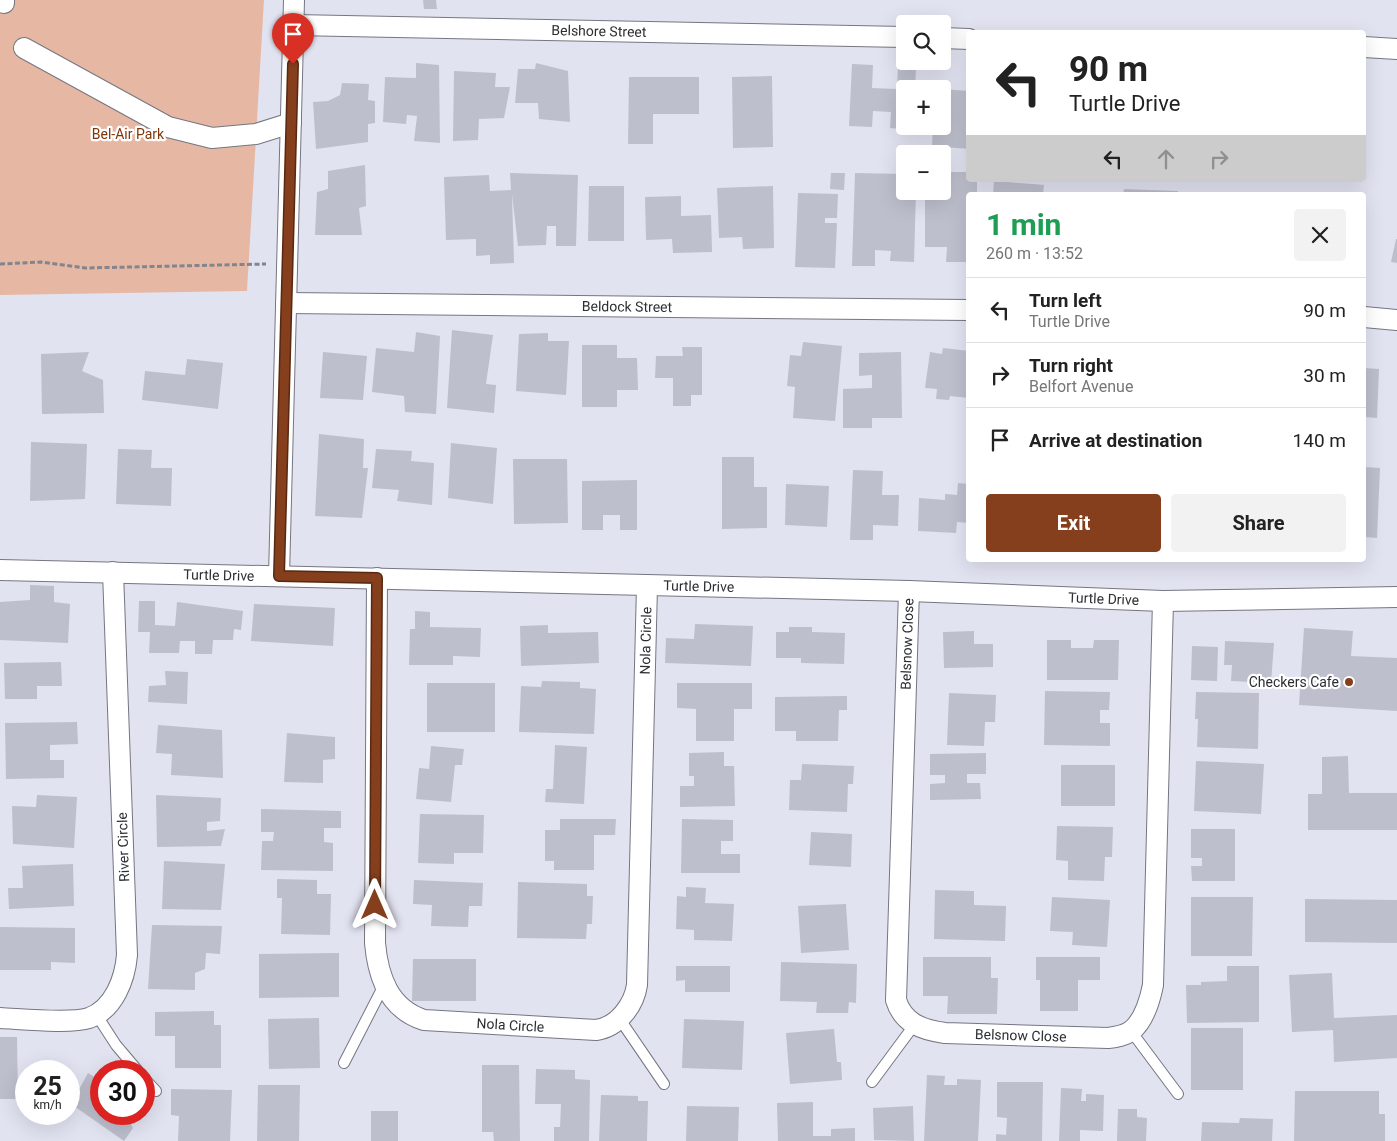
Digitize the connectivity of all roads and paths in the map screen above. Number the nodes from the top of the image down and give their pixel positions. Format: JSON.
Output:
{"nodes":[{"id":1,"x":294,"y":0,"type":"edge"},
{"id":2,"x":294,"y":25,"type":"junction"},
{"id":3,"x":896,"y":37,"type":"edge"},
{"id":4,"x":951,"y":38,"type":"edge"},
{"id":5,"x":966,"y":39,"type":"edge"},
{"id":6,"x":1366,"y":47,"type":"edge"},
{"id":7,"x":24,"y":48,"type":"dead end"},
{"id":8,"x":1397,"y":49,"type":"edge"},
{"id":9,"x":291,"y":123,"type":"junction"},
{"id":10,"x":287,"y":263,"type":"junction"},
{"id":11,"x":0,"y":264,"type":"edge"},
{"id":12,"x":286,"y":303,"type":"junction"},
{"id":13,"x":966,"y":310,"type":"edge"},
{"id":14,"x":1366,"y":317,"type":"edge"},
{"id":15,"x":1397,"y":320,"type":"edge"},
{"id":16,"x":0,"y":570,"type":"edge"},
{"id":17,"x":113,"y":572,"type":"junction"},
{"id":18,"x":279,"y":576,"type":"junction"},
{"id":19,"x":377,"y":578,"type":"junction"},
{"id":20,"x":647,"y":586,"type":"junction"},
{"id":21,"x":908,"y":592,"type":"junction"},
{"id":22,"x":1397,"y":596,"type":"edge"},
{"id":23,"x":1163,"y":601,"type":"junction"},
{"id":24,"x":384,"y":985,"type":"junction"},
{"id":25,"x":96,"y":1014,"type":"junction"},
{"id":26,"x":0,"y":1018,"type":"edge"},
{"id":27,"x":619,"y":1018,"type":"junction"},
{"id":28,"x":915,"y":1024,"type":"junction"},
{"id":29,"x":1131,"y":1031,"type":"junction"},
{"id":30,"x":129,"y":1060,"type":"edge"},
{"id":31,"x":344,"y":1063,"type":"dead end"},
{"id":32,"x":872,"y":1082,"type":"dead end"},
{"id":33,"x":664,"y":1084,"type":"dead end"},
{"id":34,"x":1178,"y":1094,"type":"dead end"}],
"edges":[{"from":1,"to":2,"type":"street"},
{"from":2,"to":3,"type":"street","name":"Belshore Street"},
{"from":2,"to":9,"type":"street"},
{"from":4,"to":5,"type":"street"},
{"from":6,"to":8,"type":"street"},
{"from":7,"to":9,"type":"street"},
{"from":9,"to":10,"type":"street"},
{"from":10,"to":11,"type":"path"},
{"from":10,"to":12,"type":"street"},
{"from":12,"to":13,"type":"street","name":"Beldock Street"},
{"from":12,"to":18,"type":"street"},
{"from":14,"to":15,"type":"street"},
{"from":16,"to":17,"type":"street","name":"Turtle Drive"},
{"from":17,"to":18,"type":"street","name":"Turtle Drive"},
{"from":17,"to":25,"type":"street","name":"River Circle"},
{"from":18,"to":19,"type":"street","name":"Turtle Drive"},
{"from":19,"to":20,"type":"street","name":"Turtle Drive"},
{"from":19,"to":24,"type":"street","name":"Nola Circle"},
{"from":20,"to":21,"type":"street","name":"Turtle Drive"},
{"from":20,"to":27,"type":"street","name":"Nola Circle"},
{"from":21,"to":23,"type":"street","name":"Turtle Drive"},
{"from":21,"to":28,"type":"street","name":"Belsnow Close"},
{"from":22,"to":23,"type":"street","name":"Turtle Drive"},
{"from":23,"to":29,"type":"street"},
{"from":24,"to":27,"type":"street","name":"Nola Circle"},
{"from":24,"to":31,"type":"lane"},
{"from":25,"to":26,"type":"street"},
{"from":25,"to":30,"type":"lane"},
{"from":27,"to":33,"type":"lane"},
{"from":28,"to":29,"type":"street","name":"Belsnow Close"},
{"from":28,"to":32,"type":"lane"},
{"from":29,"to":34,"type":"lane"}]}
